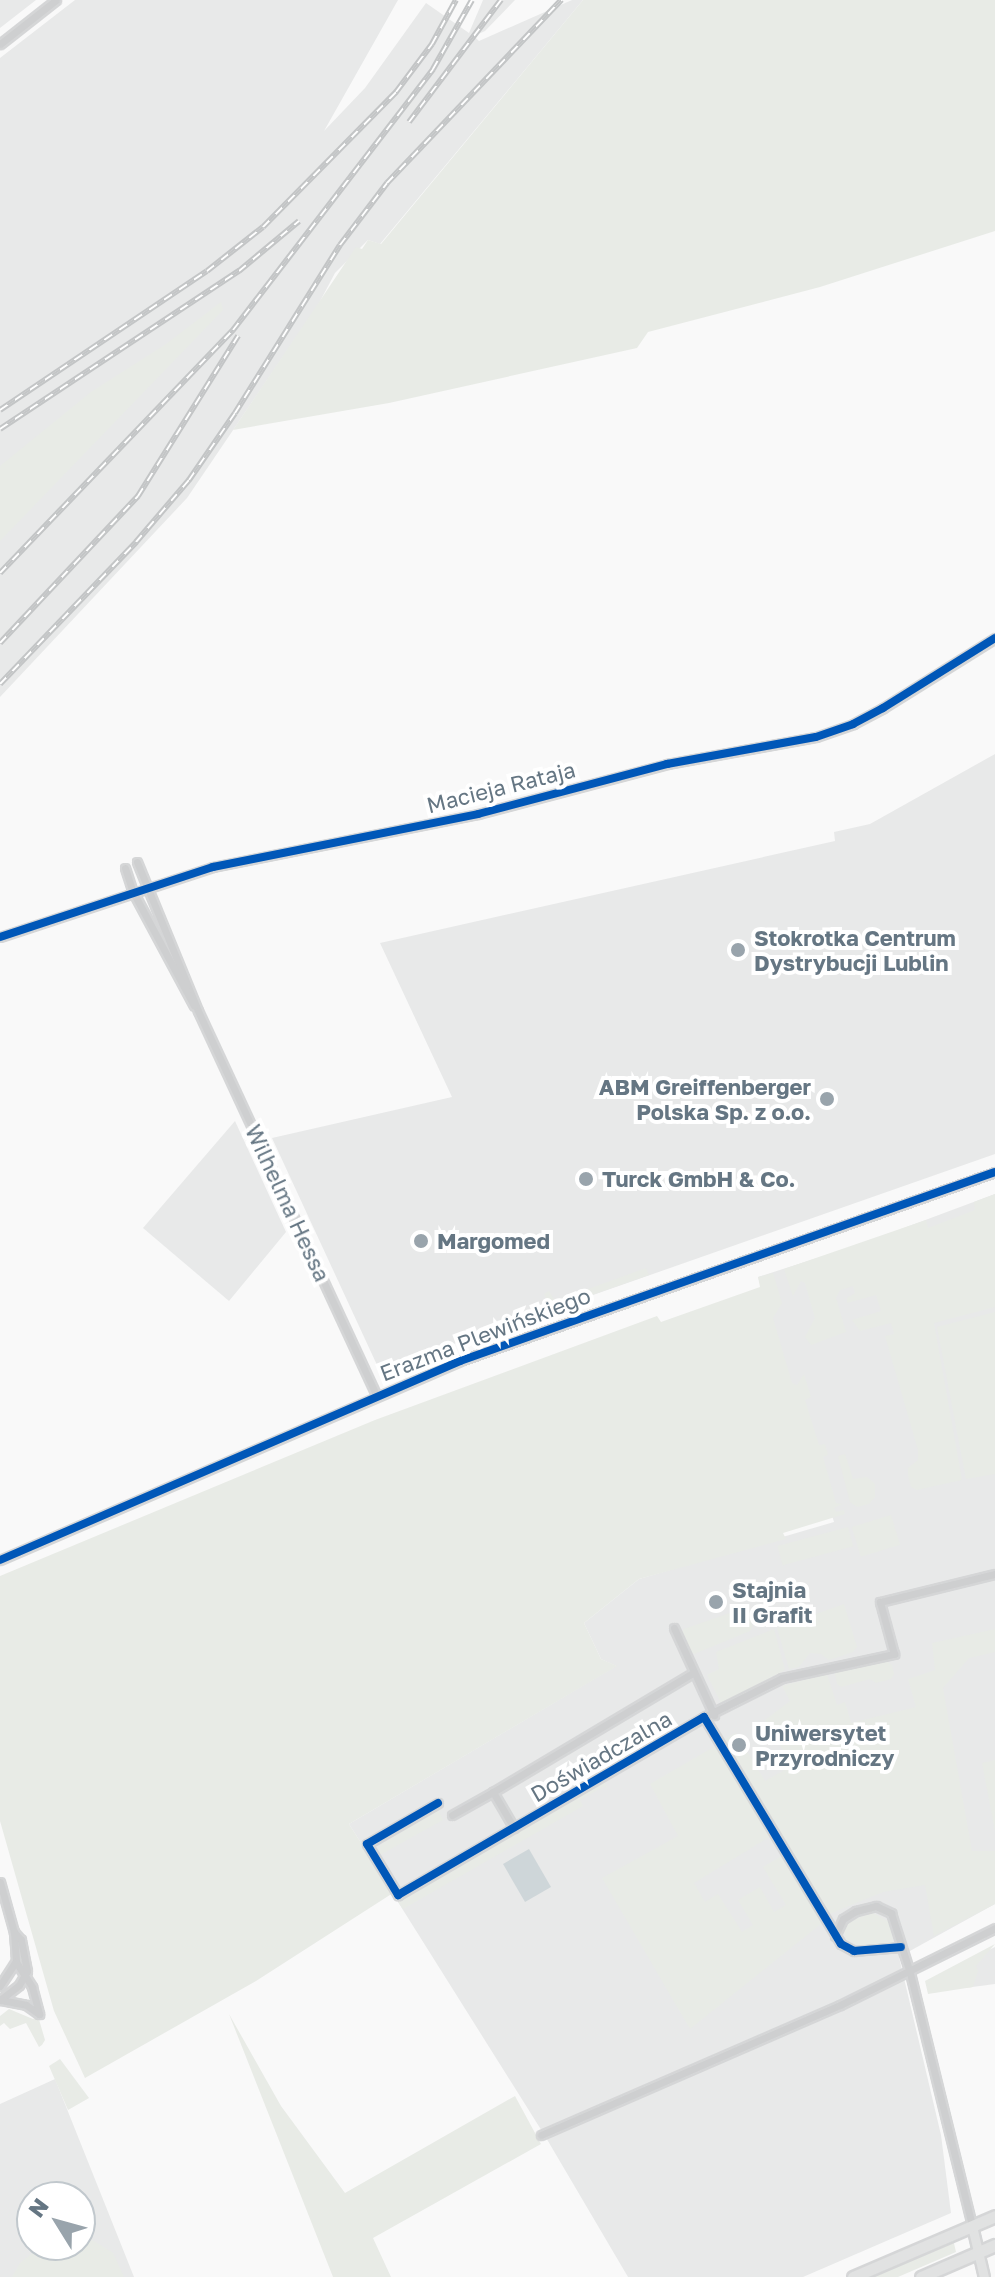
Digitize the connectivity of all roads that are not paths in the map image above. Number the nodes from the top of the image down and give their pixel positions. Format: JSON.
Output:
{"nodes":[{"id":1,"x":56,"y":0,"type":"edge"},
{"id":2,"x":0,"y":44,"type":"edge"},
{"id":3,"x":995,"y":638,"type":"edge"},
{"id":4,"x":137,"y":862,"type":"dead end"},
{"id":5,"x":125,"y":868,"type":"dead end"},
{"id":6,"x":146,"y":887,"type":"junction"},
{"id":7,"x":133,"y":892,"type":"junction"},
{"id":8,"x":0,"y":937,"type":"edge"},
{"id":9,"x":198,"y":1011,"type":"junction"},
{"id":10,"x":995,"y":1172,"type":"edge"},
{"id":11,"x":376,"y":1395,"type":"junction"},
{"id":12,"x":0,"y":1560,"type":"edge"},
{"id":13,"x":995,"y":1574,"type":"edge"},
{"id":14,"x":674,"y":1628,"type":"dead end"},
{"id":15,"x":694,"y":1672,"type":"junction"},
{"id":16,"x":714,"y":1715,"type":"junction"},
{"id":17,"x":704,"y":1717,"type":"junction"},
{"id":18,"x":493,"y":1792,"type":"junction"},
{"id":19,"x":438,"y":1803,"type":"dead end"},
{"id":20,"x":452,"y":1815,"type":"dead end"},
{"id":21,"x":514,"y":1828,"type":"junction"},
{"id":22,"x":0,"y":1882,"type":"edge"},
{"id":23,"x":995,"y":1928,"type":"edge"},
{"id":24,"x":14,"y":1932,"type":"junction"},
{"id":25,"x":835,"y":1936,"type":"junction"},
{"id":26,"x":901,"y":1947,"type":"junction"},
{"id":27,"x":16,"y":1961,"type":"junction"},
{"id":28,"x":10,"y":1973,"type":"junction"},
{"id":29,"x":910,"y":1973,"type":"junction"},
{"id":30,"x":23,"y":1978,"type":"junction"},
{"id":31,"x":0,"y":1986,"type":"edge"},
{"id":32,"x":0,"y":2000,"type":"edge"},
{"id":33,"x":541,"y":2135,"type":"dead end"},
{"id":34,"x":995,"y":2216,"type":"edge"},
{"id":35,"x":972,"y":2226,"type":"junction"},
{"id":36,"x":995,"y":2245,"type":"edge"},
{"id":37,"x":978,"y":2252,"type":"junction"},
{"id":38,"x":853,"y":2277,"type":"edge"},
{"id":39,"x":921,"y":2277,"type":"edge"},
{"id":40,"x":984,"y":2277,"type":"edge"}],
"edges":[{"from":1,"to":2,"type":"street"},
{"from":3,"to":6,"type":"street","name":"Macieja Rataja"},
{"from":4,"to":6,"type":"street","name":"Wilhelma Hessa"},
{"from":5,"to":7,"type":"street","name":"Wilhelma Hessa"},
{"from":6,"to":7,"type":"street","name":"Macieja Rataja"},
{"from":6,"to":9,"type":"street","name":"Wilhelma Hessa"},
{"from":7,"to":8,"type":"street","name":"Macieja Rataja"},
{"from":7,"to":9,"type":"street","name":"Wilhelma Hessa"},
{"from":9,"to":11,"type":"street","name":"Wilhelma Hessa"},
{"from":10,"to":11,"type":"street","name":"Erazma Plewińskiego"},
{"from":11,"to":12,"type":"street","name":"Erazma Plewińskiego"},
{"from":13,"to":16,"type":"street"},
{"from":14,"to":15,"type":"street"},
{"from":15,"to":16,"type":"street"},
{"from":15,"to":18,"type":"street"},
{"from":16,"to":17,"type":"street"},
{"from":17,"to":21,"type":"street","name":"Doświadczalna"},
{"from":17,"to":25,"type":"street","name":"Doświadczalna"},
{"from":18,"to":20,"type":"street"},
{"from":18,"to":21,"type":"street"},
{"from":19,"to":21,"type":"street","name":"Doświadczalna"},
{"from":22,"to":24,"type":"street"},
{"from":23,"to":29,"type":"street"},
{"from":24,"to":27,"type":"street"},
{"from":24,"to":30,"type":"street"},
{"from":25,"to":26,"type":"street"},
{"from":25,"to":26,"type":"street"},
{"from":26,"to":29,"type":"street"},
{"from":27,"to":28,"type":"street"},
{"from":27,"to":30,"type":"street"},
{"from":28,"to":30,"type":"street"},
{"from":28,"to":31,"type":"street"},
{"from":29,"to":33,"type":"street"},
{"from":29,"to":35,"type":"street"},
{"from":30,"to":32,"type":"street"},
{"from":30,"to":32,"type":"street"},
{"from":34,"to":35,"type":"main road"},
{"from":35,"to":37,"type":"street"},
{"from":35,"to":38,"type":"main road"},
{"from":36,"to":37,"type":"main road"},
{"from":37,"to":39,"type":"main road"},
{"from":37,"to":40,"type":"street"}]}
